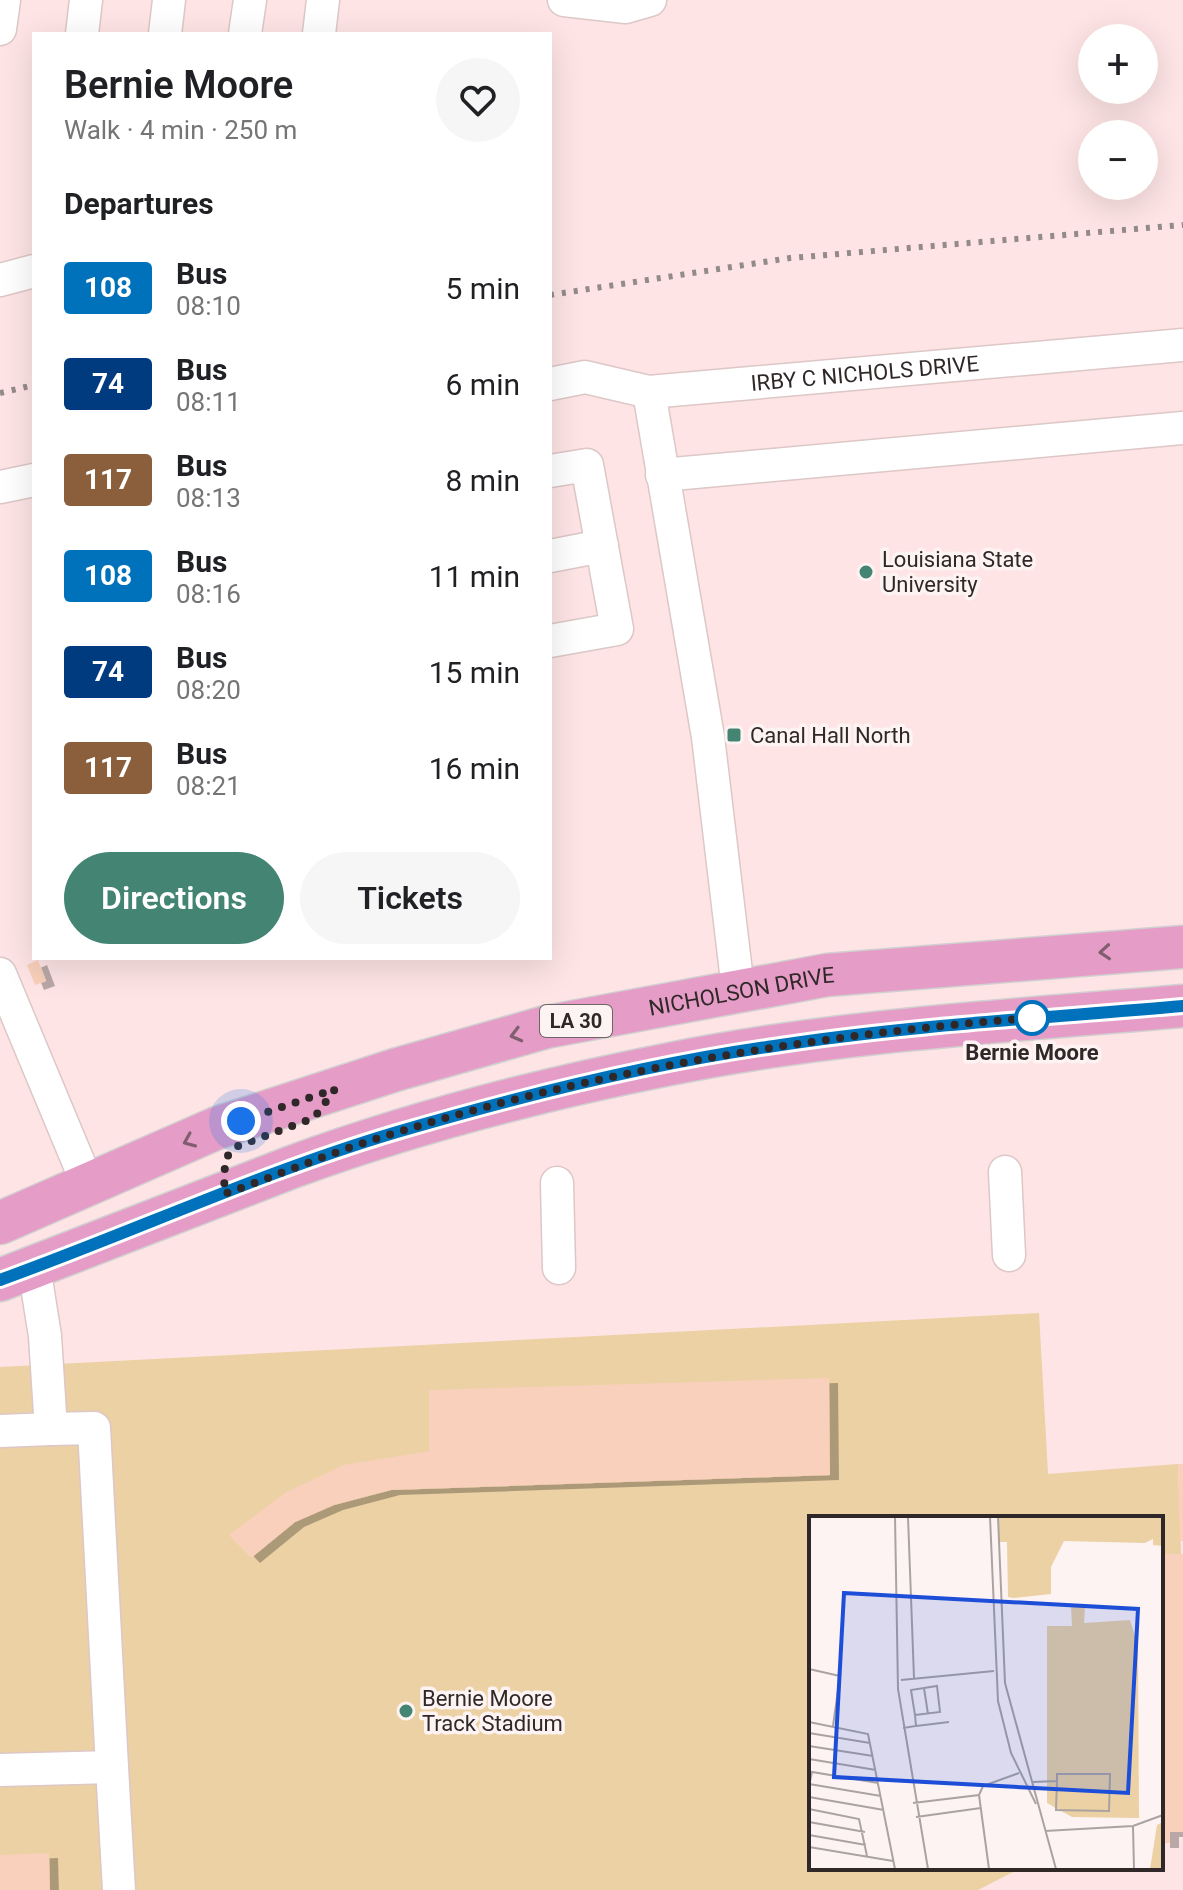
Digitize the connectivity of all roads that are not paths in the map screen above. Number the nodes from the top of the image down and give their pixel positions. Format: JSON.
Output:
{"nodes":[{"id":1,"x":4,"y":0,"type":"edge"},
{"id":2,"x":86,"y":0,"type":"edge"},
{"id":3,"x":169,"y":0,"type":"edge"},
{"id":4,"x":250,"y":0,"type":"edge"},
{"id":5,"x":323,"y":0,"type":"edge"},
{"id":6,"x":564,"y":0,"type":"edge"},
{"id":7,"x":650,"y":0,"type":"edge"},
{"id":8,"x":0,"y":29,"type":"edge"},
{"id":9,"x":82,"y":32,"type":"edge"},
{"id":10,"x":165,"y":32,"type":"edge"},
{"id":11,"x":245,"y":32,"type":"edge"},
{"id":12,"x":319,"y":32,"type":"edge"},
{"id":13,"x":32,"y":272,"type":"edge"},
{"id":14,"x":0,"y":280,"type":"edge"},
{"id":15,"x":1183,"y":345,"type":"edge"},
{"id":16,"x":552,"y":384,"type":"edge"},
{"id":17,"x":649,"y":392,"type":"junction"},
{"id":18,"x":1183,"y":428,"type":"edge"},
{"id":19,"x":552,"y":471,"type":"edge"},
{"id":20,"x":662,"y":475,"type":"junction"},
{"id":21,"x":32,"y":480,"type":"edge"},
{"id":22,"x":0,"y":487,"type":"edge"},
{"id":23,"x":602,"y":546,"type":"junction"},
{"id":24,"x":552,"y":556,"type":"edge"},
{"id":25,"x":552,"y":641,"type":"edge"},
{"id":26,"x":1183,"y":947,"type":"edge"},
{"id":27,"x":0,"y":974,"type":"edge"},
{"id":28,"x":738,"y":989,"type":"junction"},
{"id":29,"x":1183,"y":1006,"type":"edge"},
{"id":30,"x":335,"y":1089,"type":"junction"},
{"id":31,"x":558,"y":1089,"type":"junction"},
{"id":32,"x":1005,"y":1172,"type":"dead end"},
{"id":33,"x":557,"y":1183,"type":"dead end"},
{"id":34,"x":88,"y":1185,"type":"junction"},
{"id":35,"x":228,"y":1202,"type":"junction"},
{"id":36,"x":0,"y":1223,"type":"edge"},
{"id":37,"x":1009,"y":1255,"type":"dead end"},
{"id":38,"x":559,"y":1268,"type":"dead end"},
{"id":39,"x":17,"y":1274,"type":"edge"},
{"id":40,"x":51,"y":1429,"type":"junction"},
{"id":41,"x":0,"y":1431,"type":"edge"},
{"id":42,"x":112,"y":1767,"type":"junction"},
{"id":43,"x":0,"y":1770,"type":"edge"},
{"id":44,"x":119,"y":1890,"type":"edge"}],
"edges":[{"from":1,"to":8,"type":"lane"},
{"from":2,"to":9,"type":"lane"},
{"from":3,"to":10,"type":"lane"},
{"from":4,"to":11,"type":"lane"},
{"from":5,"to":12,"type":"lane"},
{"from":6,"to":7,"type":"lane"},
{"from":13,"to":14,"type":"lane"},
{"from":15,"to":17,"type":"lane","name":"IRBY C NICHOLS DRIVE"},
{"from":16,"to":17,"type":"lane","name":"IRBY C NICHOLS DRIVE"},
{"from":17,"to":20,"type":"lane"},
{"from":18,"to":20,"type":"lane"},
{"from":19,"to":23,"type":"lane"},
{"from":20,"to":28,"type":"lane"},
{"from":21,"to":22,"type":"lane"},
{"from":23,"to":24,"type":"lane"},
{"from":23,"to":25,"type":"lane"},
{"from":26,"to":28,"type":"main road","name":"NICHOLSON DRIVE","number":"LA 30","one_way":true},
{"from":27,"to":34,"type":"lane"},
{"from":28,"to":30,"type":"main road","name":"NICHOLSON DRIVE","number":"LA 30","one_way":true},
{"from":28,"to":31,"type":"main road"},
{"from":29,"to":31,"type":"main road"},
{"from":30,"to":34,"type":"main road","name":"NICHOLSON DRIVE","number":"LA 30","one_way":true},
{"from":30,"to":35,"type":"main road"},
{"from":31,"to":35,"type":"main road"},
{"from":32,"to":37,"type":"lane"},
{"from":33,"to":38,"type":"lane"},
{"from":34,"to":36,"type":"main road","name":"NICHOLSON DRIVE","number":"LA 30"},
{"from":35,"to":39,"type":"main road"},
{"from":39,"to":40,"type":"lane"},
{"from":40,"to":41,"type":"lane"},
{"from":40,"to":42,"type":"lane"},
{"from":42,"to":43,"type":"lane"},
{"from":42,"to":44,"type":"lane"}]}
